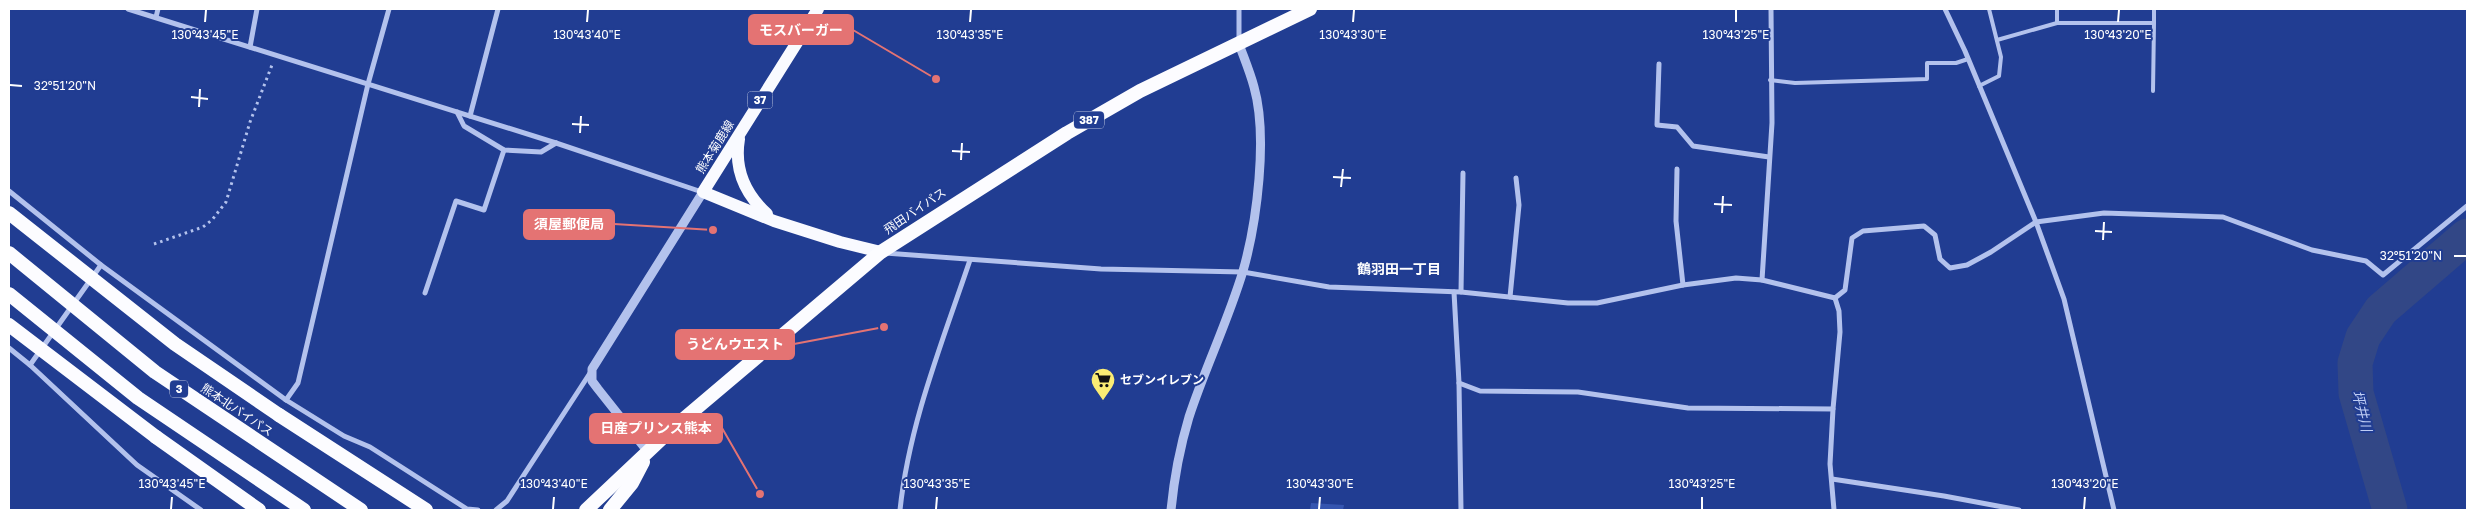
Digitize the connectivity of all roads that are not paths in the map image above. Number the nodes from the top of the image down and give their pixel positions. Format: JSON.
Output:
{"nodes":[{"id":1,"x":128,"y":9,"type":"edge"},
{"id":2,"x":158,"y":9,"type":"edge"},
{"id":3,"x":257,"y":9,"type":"edge"},
{"id":4,"x":390,"y":9,"type":"edge"},
{"id":5,"x":498,"y":9,"type":"edge"},
{"id":6,"x":818,"y":9,"type":"edge"},
{"id":7,"x":1240,"y":9,"type":"edge"},
{"id":8,"x":1310,"y":9,"type":"edge"},
{"id":9,"x":1771,"y":9,"type":"edge"},
{"id":10,"x":1945,"y":9,"type":"edge"},
{"id":11,"x":1989,"y":9,"type":"edge"},
{"id":12,"x":2057,"y":9,"type":"edge"},
{"id":13,"x":2154,"y":9,"type":"edge"},
{"id":14,"x":156,"y":17,"type":"junction"},
{"id":15,"x":2057,"y":23,"type":"junction"},
{"id":16,"x":2154,"y":23,"type":"junction"},
{"id":17,"x":1997,"y":40,"type":"junction"},
{"id":18,"x":1239,"y":44,"type":"junction"},
{"id":19,"x":250,"y":47,"type":"junction"},
{"id":20,"x":1968,"y":59,"type":"junction"},
{"id":21,"x":1659,"y":64,"type":"dead end"},
{"id":22,"x":1770,"y":80,"type":"junction"},
{"id":23,"x":368,"y":84,"type":"junction"},
{"id":24,"x":1979,"y":86,"type":"junction"},
{"id":25,"x":2153,"y":91,"type":"dead end"},
{"id":26,"x":457,"y":112,"type":"junction"},
{"id":27,"x":470,"y":116,"type":"junction"},
{"id":28,"x":740,"y":133,"type":"junction"},
{"id":29,"x":556,"y":143,"type":"junction"},
{"id":30,"x":504,"y":150,"type":"junction"},
{"id":31,"x":1770,"y":157,"type":"junction"},
{"id":32,"x":1677,"y":170,"type":"dead end"},
{"id":33,"x":1463,"y":173,"type":"dead end"},
{"id":34,"x":1516,"y":178,"type":"dead end"},
{"id":35,"x":9,"y":191,"type":"edge"},
{"id":36,"x":703,"y":192,"type":"junction"},
{"id":37,"x":2467,"y":206,"type":"edge"},
{"id":38,"x":9,"y":213,"type":"edge"},
{"id":39,"x":774,"y":221,"type":"junction"},
{"id":40,"x":2036,"y":222,"type":"junction"},
{"id":41,"x":880,"y":252,"type":"junction"},
{"id":42,"x":9,"y":253,"type":"edge"},
{"id":43,"x":970,"y":260,"type":"junction"},
{"id":44,"x":102,"y":265,"type":"junction"},
{"id":45,"x":1243,"y":272,"type":"junction"},
{"id":46,"x":1762,"y":280,"type":"junction"},
{"id":47,"x":1683,"y":285,"type":"junction"},
{"id":48,"x":1458,"y":292,"type":"junction"},
{"id":49,"x":425,"y":293,"type":"dead end"},
{"id":50,"x":9,"y":294,"type":"edge"},
{"id":51,"x":1510,"y":297,"type":"junction"},
{"id":52,"x":1835,"y":298,"type":"junction"},
{"id":53,"x":9,"y":325,"type":"edge"},
{"id":54,"x":9,"y":348,"type":"edge"},
{"id":55,"x":30,"y":365,"type":"junction"},
{"id":56,"x":592,"y":369,"type":"junction"},
{"id":57,"x":1459,"y":383,"type":"junction"},
{"id":58,"x":286,"y":400,"type":"junction"},
{"id":59,"x":1833,"y":408,"type":"junction"},
{"id":60,"x":648,"y":452,"type":"junction"},
{"id":61,"x":1832,"y":479,"type":"junction"},
{"id":62,"x":201,"y":510,"type":"edge"},
{"id":63,"x":259,"y":510,"type":"edge"},
{"id":64,"x":304,"y":510,"type":"edge"},
{"id":65,"x":361,"y":510,"type":"edge"},
{"id":66,"x":426,"y":510,"type":"edge"},
{"id":67,"x":478,"y":510,"type":"edge"},
{"id":68,"x":496,"y":510,"type":"edge"},
{"id":69,"x":586,"y":510,"type":"edge"},
{"id":70,"x":610,"y":510,"type":"edge"},
{"id":71,"x":900,"y":510,"type":"edge"},
{"id":72,"x":1171,"y":510,"type":"edge"},
{"id":73,"x":1461,"y":510,"type":"edge"},
{"id":74,"x":1834,"y":510,"type":"edge"},
{"id":75,"x":2019,"y":510,"type":"edge"},
{"id":76,"x":2114,"y":510,"type":"edge"}],
"edges":[{"from":1,"to":14,"type":"street"},
{"from":2,"to":14,"type":"street"},
{"from":3,"to":19,"type":"street"},
{"from":4,"to":23,"type":"street"},
{"from":5,"to":27,"type":"street"},
{"from":6,"to":28,"type":"main road","name":"熊本菊鹿線","number":"37"},
{"from":7,"to":18,"type":"street"},
{"from":8,"to":18,"type":"highway","name":"飛田バイパス","number":"387"},
{"from":9,"to":22,"type":"street"},
{"from":10,"to":20,"type":"street"},
{"from":11,"to":17,"type":"lane"},
{"from":12,"to":15,"type":"lane"},
{"from":13,"to":16,"type":"lane"},
{"from":14,"to":19,"type":"street"},
{"from":15,"to":16,"type":"lane"},
{"from":15,"to":17,"type":"lane"},
{"from":16,"to":25,"type":"lane"},
{"from":17,"to":24,"type":"lane"},
{"from":18,"to":41,"type":"highway","name":"飛田バイパス","number":"387"},
{"from":18,"to":45,"type":"street"},
{"from":19,"to":23,"type":"street"},
{"from":20,"to":22,"type":"lane"},
{"from":20,"to":24,"type":"street"},
{"from":21,"to":31,"type":"street"},
{"from":22,"to":31,"type":"street"},
{"from":23,"to":26,"type":"street"},
{"from":23,"to":58,"type":"street"},
{"from":24,"to":40,"type":"street"},
{"from":26,"to":27,"type":"street"},
{"from":26,"to":30,"type":"street"},
{"from":27,"to":29,"type":"street"},
{"from":28,"to":36,"type":"main road","name":"熊本菊鹿線","number":"37"},
{"from":28,"to":39,"type":"main road","number":"37"},
{"from":29,"to":30,"type":"street"},
{"from":29,"to":36,"type":"street"},
{"from":30,"to":49,"type":"street"},
{"from":31,"to":46,"type":"street"},
{"from":32,"to":47,"type":"street"},
{"from":33,"to":48,"type":"street"},
{"from":34,"to":51,"type":"street"},
{"from":35,"to":44,"type":"street"},
{"from":36,"to":39,"type":"main road","name":"熊本菊鹿線","number":"37"},
{"from":36,"to":56,"type":"street"},
{"from":37,"to":40,"type":"street"},
{"from":38,"to":66,"type":"highway","bridge":true},
{"from":39,"to":41,"type":"main road","name":"熊本菊鹿線","number":"37"},
{"from":40,"to":52,"type":"street"},
{"from":40,"to":76,"type":"street"},
{"from":41,"to":43,"type":"street"},
{"from":41,"to":60,"type":"highway","name":"飛田バイパス","number":"387"},
{"from":42,"to":65,"type":"highway","name":"熊本北バイパス","number":"3","bridge":true},
{"from":43,"to":45,"type":"street"},
{"from":43,"to":71,"type":"street"},
{"from":44,"to":55,"type":"street"},
{"from":44,"to":58,"type":"street"},
{"from":45,"to":48,"type":"street"},
{"from":45,"to":72,"type":"street"},
{"from":46,"to":47,"type":"street"},
{"from":46,"to":52,"type":"street"},
{"from":47,"to":51,"type":"street"},
{"from":48,"to":51,"type":"street"},
{"from":48,"to":57,"type":"street"},
{"from":50,"to":64,"type":"highway","number":"3","bridge":true},
{"from":52,"to":59,"type":"street"},
{"from":53,"to":63,"type":"highway","bridge":true},
{"from":54,"to":55,"type":"street"},
{"from":55,"to":62,"type":"street"},
{"from":56,"to":60,"type":"street"},
{"from":56,"to":68,"type":"street"},
{"from":57,"to":59,"type":"street"},
{"from":57,"to":73,"type":"street"},
{"from":58,"to":67,"type":"street"},
{"from":59,"to":61,"type":"street"},
{"from":60,"to":69,"type":"highway","name":"飛田バイパス","number":"387"},
{"from":60,"to":70,"type":"highway"},
{"from":61,"to":74,"type":"street"},
{"from":61,"to":75,"type":"street"}]}
